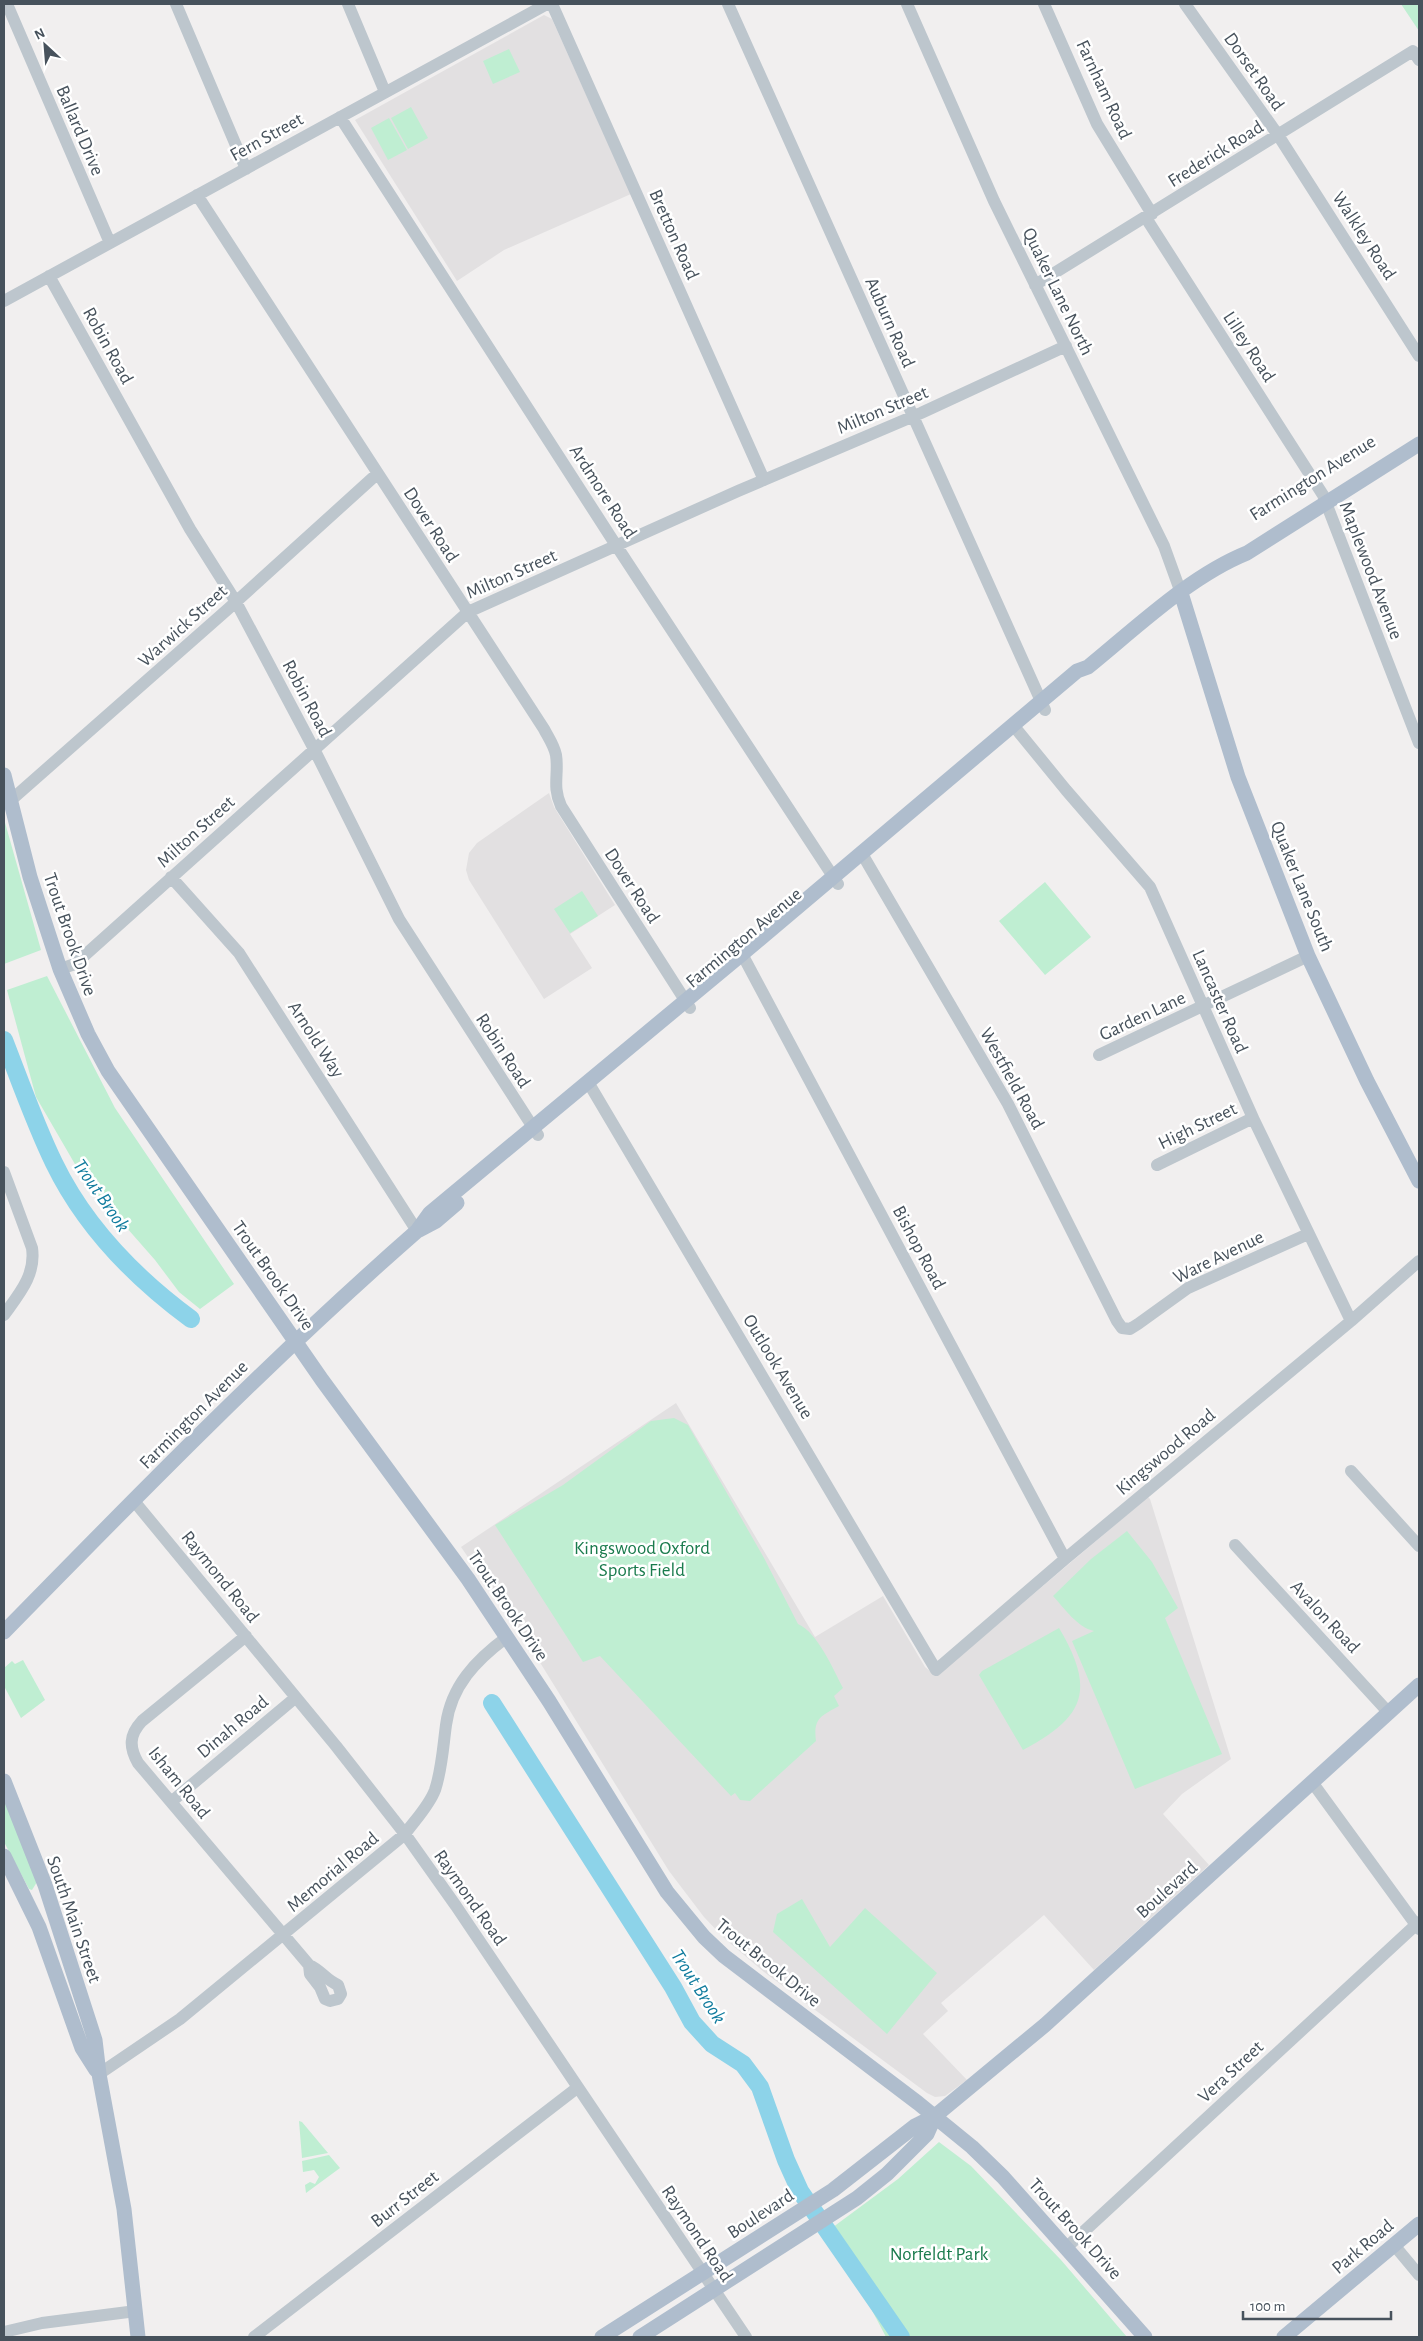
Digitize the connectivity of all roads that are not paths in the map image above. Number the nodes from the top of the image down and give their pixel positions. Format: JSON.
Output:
{"nodes":[{"id":1,"x":7,"y":4,"type":"edge"},
{"id":2,"x":176,"y":4,"type":"edge"},
{"id":3,"x":348,"y":4,"type":"edge"},
{"id":4,"x":547,"y":4,"type":"edge"},
{"id":5,"x":552,"y":4,"type":"edge"},
{"id":6,"x":728,"y":4,"type":"edge"},
{"id":7,"x":907,"y":4,"type":"edge"},
{"id":8,"x":1044,"y":4,"type":"edge"},
{"id":9,"x":1185,"y":4,"type":"edge"},
{"id":10,"x":1416,"y":56,"type":"edge"},
{"id":11,"x":385,"y":92,"type":"junction"},
{"id":12,"x":340,"y":117,"type":"junction"},
{"id":13,"x":1278,"y":135,"type":"junction"},
{"id":14,"x":246,"y":168,"type":"junction"},
{"id":15,"x":197,"y":195,"type":"junction"},
{"id":16,"x":1149,"y":216,"type":"junction"},
{"id":17,"x":110,"y":243,"type":"junction"},
{"id":18,"x":49,"y":276,"type":"junction"},
{"id":19,"x":1035,"y":285,"type":"junction"},
{"id":20,"x":4,"y":302,"type":"edge"},
{"id":21,"x":1066,"y":346,"type":"junction"},
{"id":22,"x":1419,"y":356,"type":"edge"},
{"id":23,"x":913,"y":417,"type":"junction"},
{"id":24,"x":1419,"y":433,"type":"edge"},
{"id":25,"x":1419,"y":444,"type":"edge"},
{"id":26,"x":377,"y":474,"type":"junction"},
{"id":27,"x":764,"y":480,"type":"junction"},
{"id":28,"x":1325,"y":499,"type":"junction"},
{"id":29,"x":617,"y":547,"type":"junction"},
{"id":30,"x":1181,"y":593,"type":"junction"},
{"id":31,"x":236,"y":602,"type":"junction"},
{"id":32,"x":468,"y":612,"type":"junction"},
{"id":33,"x":1043,"y":705,"type":"junction"},
{"id":34,"x":1016,"y":729,"type":"junction"},
{"id":35,"x":1419,"y":743,"type":"edge"},
{"id":36,"x":314,"y":749,"type":"junction"},
{"id":37,"x":4,"y":775,"type":"edge"},
{"id":38,"x":10,"y":801,"type":"junction"},
{"id":39,"x":864,"y":856,"type":"junction"},
{"id":40,"x":171,"y":877,"type":"junction"},
{"id":41,"x":835,"y":880,"type":"junction"},
{"id":42,"x":1308,"y":956,"type":"junction"},
{"id":43,"x":744,"y":957,"type":"junction"},
{"id":44,"x":60,"y":970,"type":"junction"},
{"id":45,"x":687,"y":1004,"type":"junction"},
{"id":46,"x":1203,"y":1007,"type":"junction"},
{"id":47,"x":1099,"y":1055,"type":"dead end"},
{"id":48,"x":590,"y":1086,"type":"junction"},
{"id":49,"x":1253,"y":1118,"type":"junction"},
{"id":50,"x":535,"y":1132,"type":"junction"},
{"id":51,"x":1158,"y":1165,"type":"dead end"},
{"id":52,"x":4,"y":1172,"type":"edge"},
{"id":53,"x":1419,"y":1181,"type":"edge"},
{"id":54,"x":418,"y":1231,"type":"junction"},
{"id":55,"x":1308,"y":1234,"type":"junction"},
{"id":56,"x":1419,"y":1261,"type":"edge"},
{"id":57,"x":4,"y":1315,"type":"edge"},
{"id":58,"x":1351,"y":1321,"type":"junction"},
{"id":59,"x":1122,"y":1328,"type":"joint"},
{"id":60,"x":296,"y":1340,"type":"junction"},
{"id":61,"x":1351,"y":1471,"type":"dead end"},
{"id":62,"x":134,"y":1501,"type":"junction"},
{"id":63,"x":1235,"y":1545,"type":"dead end"},
{"id":64,"x":1419,"y":1546,"type":"edge"},
{"id":65,"x":1065,"y":1559,"type":"junction"},
{"id":66,"x":4,"y":1632,"type":"edge"},
{"id":67,"x":246,"y":1636,"type":"junction"},
{"id":68,"x":508,"y":1637,"type":"junction"},
{"id":69,"x":936,"y":1670,"type":"joint"},
{"id":70,"x":1419,"y":1685,"type":"edge"},
{"id":71,"x":295,"y":1698,"type":"junction"},
{"id":72,"x":1389,"y":1713,"type":"junction"},
{"id":73,"x":4,"y":1781,"type":"edge"},
{"id":74,"x":1312,"y":1782,"type":"junction"},
{"id":75,"x":171,"y":1802,"type":"junction"},
{"id":76,"x":404,"y":1834,"type":"junction"},
{"id":77,"x":4,"y":1856,"type":"edge"},
{"id":78,"x":1418,"y":1925,"type":"edge"},
{"id":79,"x":284,"y":1935,"type":"junction"},
{"id":80,"x":309,"y":1966,"type":"dead end"},
{"id":81,"x":98,"y":2074,"type":"junction"},
{"id":82,"x":577,"y":2088,"type":"junction"},
{"id":83,"x":935,"y":2116,"type":"junction"},
{"id":84,"x":846,"y":2180,"type":"junction"},
{"id":85,"x":858,"y":2197,"type":"junction"},
{"id":86,"x":1419,"y":2224,"type":"edge"},
{"id":87,"x":1394,"y":2245,"type":"junction"},
{"id":88,"x":1067,"y":2247,"type":"junction"},
{"id":89,"x":703,"y":2274,"type":"junction"},
{"id":90,"x":1419,"y":2275,"type":"edge"},
{"id":91,"x":714,"y":2290,"type":"junction"},
{"id":92,"x":136,"y":2311,"type":"junction"},
{"id":93,"x":4,"y":2332,"type":"edge"},
{"id":94,"x":138,"y":2337,"type":"edge"},
{"id":95,"x":254,"y":2337,"type":"edge"},
{"id":96,"x":602,"y":2337,"type":"edge"},
{"id":97,"x":640,"y":2337,"type":"edge"},
{"id":98,"x":746,"y":2337,"type":"edge"},
{"id":99,"x":1145,"y":2337,"type":"edge"},
{"id":100,"x":1284,"y":2337,"type":"edge"}],
"edges":[{"from":1,"to":17,"type":"street","name":"Ballard Drive"},
{"from":2,"to":14,"type":"street"},
{"from":3,"to":11,"type":"street"},
{"from":4,"to":11,"type":"street","name":"Fern Street"},
{"from":5,"to":27,"type":"street","name":"Bretton Road"},
{"from":6,"to":23,"type":"street","name":"Auburn Road"},
{"from":7,"to":19,"type":"street","name":"Quaker Lane North"},
{"from":8,"to":16,"type":"street","name":"Farnham Road"},
{"from":9,"to":13,"type":"street","name":"Dorset Road"},
{"from":10,"to":13,"type":"street","name":"Frederick Road"},
{"from":11,"to":12,"type":"street","name":"Fern Street"},
{"from":12,"to":14,"type":"street","name":"Fern Street"},
{"from":12,"to":29,"type":"street","name":"Ardmore Road"},
{"from":13,"to":16,"type":"street","name":"Frederick Road"},
{"from":13,"to":22,"type":"street","name":"Walkley Road"},
{"from":14,"to":15,"type":"street","name":"Fern Street"},
{"from":15,"to":17,"type":"street","name":"Fern Street"},
{"from":15,"to":26,"type":"street","name":"Dover Road"},
{"from":16,"to":19,"type":"street","name":"Frederick Road"},
{"from":16,"to":28,"type":"street","name":"Lilley Road"},
{"from":17,"to":18,"type":"street","name":"Fern Street"},
{"from":18,"to":20,"type":"street","name":"Fern Street"},
{"from":18,"to":31,"type":"street","name":"Robin Road"},
{"from":19,"to":21,"type":"street","name":"Quaker Lane North"},
{"from":21,"to":23,"type":"street","name":"Milton Street"},
{"from":21,"to":30,"type":"street","name":"Quaker Lane North"},
{"from":23,"to":27,"type":"street","name":"Milton Street"},
{"from":23,"to":33,"type":"street","name":"Auburn Road"},
{"from":24,"to":28,"type":"main road","name":"Farmington Avenue"},
{"from":25,"to":28,"type":"main road","name":"Farmington Avenue"},
{"from":26,"to":31,"type":"street","name":"Warwick Street"},
{"from":26,"to":32,"type":"street","name":"Dover Road"},
{"from":27,"to":29,"type":"street","name":"Milton Street"},
{"from":28,"to":30,"type":"main road","name":"Farmington Avenue"},
{"from":28,"to":35,"type":"street","name":"Maplewood Avenue"},
{"from":29,"to":32,"type":"street","name":"Milton Street"},
{"from":29,"to":41,"type":"street","name":"Ardmore Road"},
{"from":30,"to":33,"type":"main road","name":"Farmington Avenue"},
{"from":30,"to":42,"type":"main road","name":"Quaker Lane South"},
{"from":31,"to":36,"type":"street","name":"Robin Road"},
{"from":31,"to":38,"type":"street","name":"Warwick Street"},
{"from":32,"to":36,"type":"street","name":"Milton Street"},
{"from":32,"to":45,"type":"street","name":"Dover Road"},
{"from":33,"to":34,"type":"main road","name":"Farmington Avenue"},
{"from":34,"to":39,"type":"main road","name":"Farmington Avenue"},
{"from":34,"to":46,"type":"street","name":"Lancaster Road"},
{"from":36,"to":40,"type":"street","name":"Milton Street"},
{"from":36,"to":50,"type":"street","name":"Robin Road"},
{"from":37,"to":38,"type":"main road","name":"Trout Brook Drive"},
{"from":38,"to":44,"type":"main road","name":"Trout Brook Drive"},
{"from":39,"to":41,"type":"main road","name":"Farmington Avenue"},
{"from":39,"to":59,"type":"street","name":"Westfield Road"},
{"from":40,"to":44,"type":"street","name":"Milton Street"},
{"from":40,"to":54,"type":"street","name":"Arnold Way"},
{"from":41,"to":43,"type":"main road","name":"Farmington Avenue"},
{"from":42,"to":46,"type":"street","name":"Garden Lane"},
{"from":42,"to":53,"type":"main road","name":"Quaker Lane South"},
{"from":43,"to":45,"type":"main road","name":"Farmington Avenue"},
{"from":43,"to":65,"type":"street","name":"Bishop Road"},
{"from":44,"to":60,"type":"main road","name":"Trout Brook Drive"},
{"from":45,"to":48,"type":"main road","name":"Farmington Avenue"},
{"from":46,"to":47,"type":"street","name":"Garden Lane"},
{"from":46,"to":49,"type":"street","name":"Lancaster Road"},
{"from":48,"to":50,"type":"main road","name":"Farmington Avenue"},
{"from":48,"to":69,"type":"street","name":"Outlook Avenue"},
{"from":49,"to":51,"type":"street","name":"High Street"},
{"from":49,"to":55,"type":"street","name":"Lancaster Road"},
{"from":50,"to":54,"type":"main road","name":"Farmington Avenue"},
{"from":52,"to":57,"type":"street"},
{"from":54,"to":60,"type":"main road","name":"Farmington Avenue"},
{"from":55,"to":58,"type":"street","name":"Lancaster Road"},
{"from":55,"to":59,"type":"street","name":"Ware Avenue"},
{"from":56,"to":58,"type":"street","name":"Kingswood Road"},
{"from":58,"to":65,"type":"street","name":"Kingswood Road"},
{"from":60,"to":62,"type":"main road","name":"Farmington Avenue"},
{"from":60,"to":68,"type":"main road","name":"Trout Brook Drive"},
{"from":61,"to":64,"type":"street"},
{"from":62,"to":66,"type":"main road","name":"Farmington Avenue"},
{"from":62,"to":67,"type":"street","name":"Raymond Road"},
{"from":63,"to":72,"type":"street","name":"Avalon Road"},
{"from":65,"to":69,"type":"street","name":"Kingswood Road"},
{"from":67,"to":71,"type":"street","name":"Raymond Road"},
{"from":67,"to":75,"type":"street","name":"Isham Road"},
{"from":68,"to":76,"type":"street","name":"Memorial Road"},
{"from":68,"to":83,"type":"main road","name":"Trout Brook Drive"},
{"from":70,"to":72,"type":"main road","name":"Boulevard"},
{"from":71,"to":75,"type":"street","name":"Dinah Road"},
{"from":71,"to":76,"type":"street","name":"Raymond Road"},
{"from":72,"to":74,"type":"main road","name":"Boulevard"},
{"from":73,"to":81,"type":"main road","name":"South Main Street"},
{"from":74,"to":78,"type":"street"},
{"from":74,"to":83,"type":"main road","name":"Boulevard"},
{"from":75,"to":79,"type":"street","name":"Isham Road"},
{"from":76,"to":79,"type":"street","name":"Memorial Road"},
{"from":76,"to":82,"type":"street","name":"Raymond Road"},
{"from":77,"to":81,"type":"main road","name":"South Main Street"},
{"from":78,"to":88,"type":"street","name":"Vera Street"},
{"from":79,"to":80,"type":"street","name":"Isham Road"},
{"from":79,"to":81,"type":"street","name":"Memorial Road"},
{"from":81,"to":92,"type":"main road","name":"South Main Street"},
{"from":82,"to":89,"type":"street","name":"Raymond Road"},
{"from":82,"to":95,"type":"street","name":"Burr Street"},
{"from":83,"to":84,"type":"main road","name":"Boulevard"},
{"from":83,"to":85,"type":"main road","name":"Boulevard"},
{"from":83,"to":88,"type":"main road","name":"Trout Brook Drive"},
{"from":84,"to":85,"type":"main road"},
{"from":84,"to":89,"type":"main road","name":"Boulevard"},
{"from":85,"to":91,"type":"main road","name":"Boulevard"},
{"from":86,"to":87,"type":"main road","name":"Park Road"},
{"from":87,"to":90,"type":"street"},
{"from":87,"to":100,"type":"main road","name":"Park Road"},
{"from":88,"to":99,"type":"main road","name":"Trout Brook Drive"},
{"from":89,"to":91,"type":"street","name":"Raymond Road"},
{"from":89,"to":96,"type":"main road","name":"Boulevard"},
{"from":91,"to":97,"type":"main road","name":"Boulevard"},
{"from":91,"to":98,"type":"street","name":"Raymond Road"},
{"from":92,"to":93,"type":"street"},
{"from":92,"to":94,"type":"main road","name":"South Main Street"}]}
